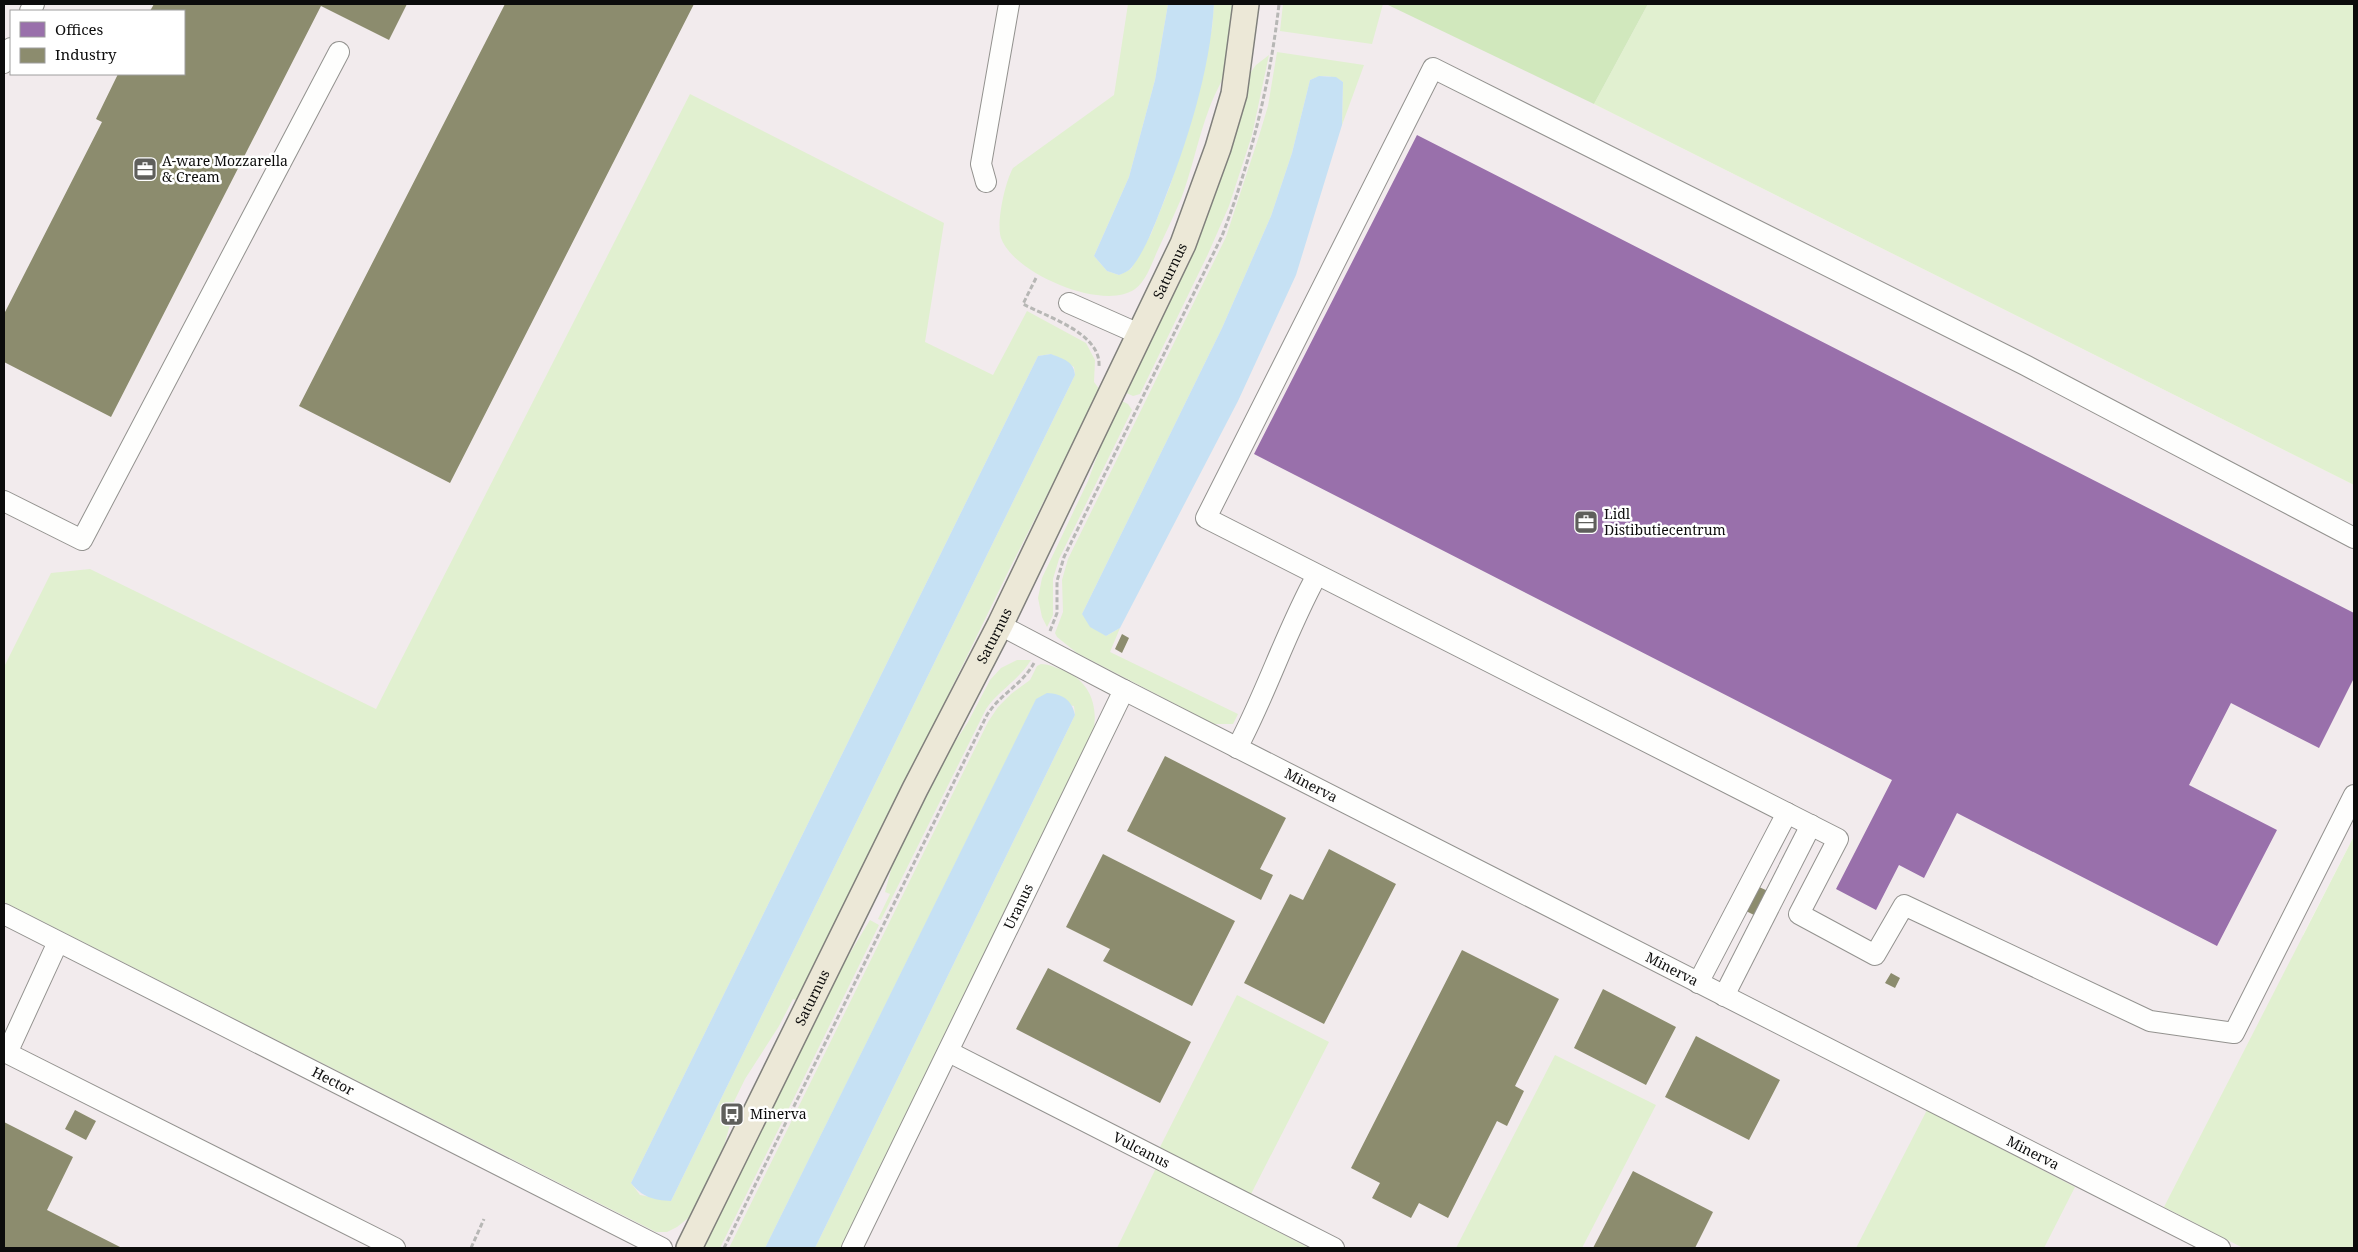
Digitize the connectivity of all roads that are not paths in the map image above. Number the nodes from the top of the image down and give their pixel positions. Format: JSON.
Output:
{"nodes":[{"id":1,"x":1010,"y":4,"type":"edge"},
{"id":2,"x":1246,"y":4,"type":"edge"},
{"id":3,"x":10,"y":50,"type":"edge"},
{"id":4,"x":339,"y":52,"type":"dead end"},
{"id":5,"x":4,"y":63,"type":"edge"},
{"id":6,"x":986,"y":182,"type":"dead end"},
{"id":7,"x":1069,"y":303,"type":"dead end"},
{"id":8,"x":1139,"y":334,"type":"junction"},
{"id":9,"x":4,"y":501,"type":"edge"},
{"id":10,"x":2354,"y":538,"type":"edge"},
{"id":11,"x":1317,"y":575,"type":"junction"},
{"id":12,"x":1000,"y":625,"type":"junction"},
{"id":13,"x":1124,"y":690,"type":"junction"},
{"id":14,"x":1237,"y":748,"type":"junction"},
{"id":15,"x":2354,"y":794,"type":"edge"},
{"id":16,"x":1787,"y":813,"type":"junction"},
{"id":17,"x":1811,"y":825,"type":"junction"},
{"id":18,"x":4,"y":914,"type":"edge"},
{"id":19,"x":58,"y":942,"type":"junction"},
{"id":20,"x":1698,"y":983,"type":"junction"},
{"id":21,"x":1724,"y":996,"type":"junction"},
{"id":22,"x":949,"y":1052,"type":"junction"},
{"id":23,"x":395,"y":1248,"type":"edge"},
{"id":24,"x":662,"y":1248,"type":"edge"},
{"id":25,"x":689,"y":1248,"type":"edge"},
{"id":26,"x":852,"y":1248,"type":"edge"},
{"id":27,"x":1334,"y":1248,"type":"edge"},
{"id":28,"x":2220,"y":1248,"type":"edge"}],
"edges":[{"from":1,"to":6,"type":"street"},
{"from":2,"to":8,"type":"main road","name":"Saturnus"},
{"from":3,"to":5,"type":"street"},
{"from":4,"to":9,"type":"street"},
{"from":7,"to":8,"type":"street"},
{"from":8,"to":12,"type":"main road","name":"Saturnus"},
{"from":10,"to":11,"type":"street"},
{"from":11,"to":14,"type":"street"},
{"from":11,"to":16,"type":"street"},
{"from":12,"to":13,"type":"street"},
{"from":12,"to":25,"type":"main road","name":"Saturnus"},
{"from":13,"to":14,"type":"street","name":"Minerva"},
{"from":13,"to":22,"type":"street","name":"Uranus"},
{"from":14,"to":20,"type":"street","name":"Minerva"},
{"from":15,"to":17,"type":"street"},
{"from":16,"to":17,"type":"street"},
{"from":16,"to":20,"type":"street"},
{"from":17,"to":21,"type":"street"},
{"from":18,"to":19,"type":"street","name":"Hector"},
{"from":19,"to":23,"type":"street"},
{"from":19,"to":24,"type":"street","name":"Hector"},
{"from":20,"to":21,"type":"street","name":"Minerva"},
{"from":21,"to":28,"type":"street","name":"Minerva"},
{"from":22,"to":26,"type":"street","name":"Uranus"},
{"from":22,"to":27,"type":"street","name":"Vulcanus"}]}
